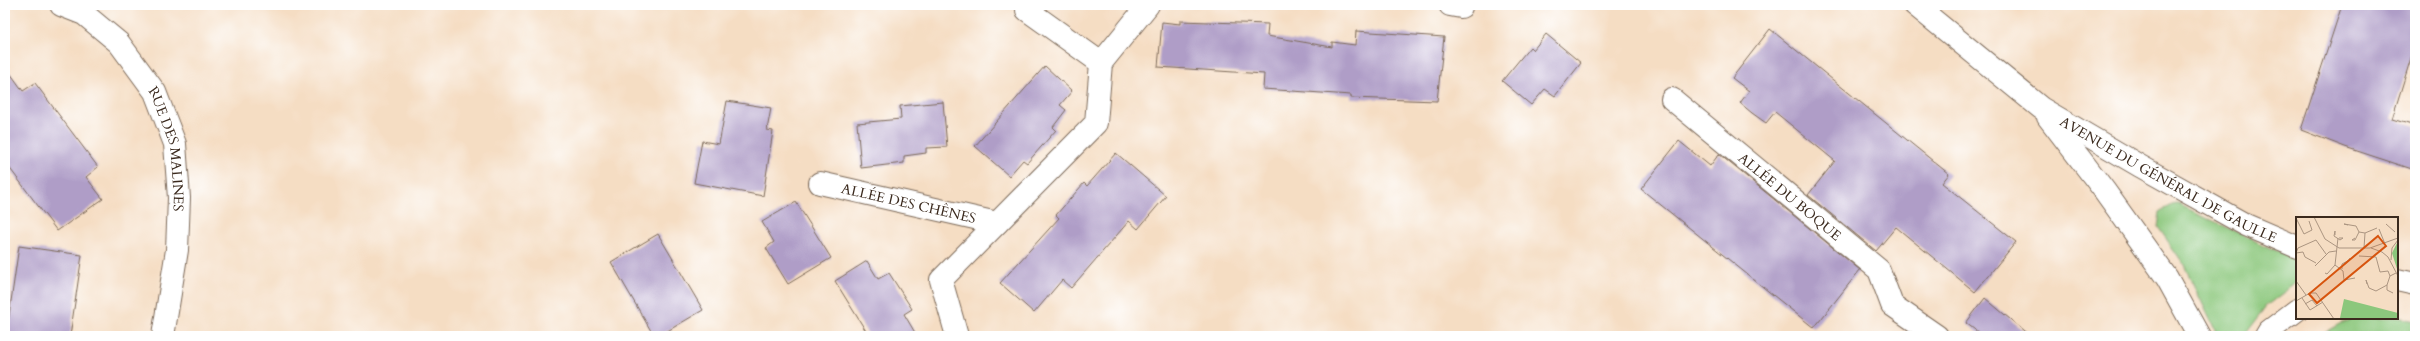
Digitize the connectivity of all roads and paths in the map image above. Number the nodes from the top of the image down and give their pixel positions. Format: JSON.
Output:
{"nodes":[{"id":1,"x":61,"y":5,"type":"edge"},
{"id":2,"x":1027,"y":5,"type":"edge"},
{"id":3,"x":1148,"y":5,"type":"edge"},
{"id":4,"x":1450,"y":5,"type":"edge"},
{"id":5,"x":1461,"y":5,"type":"edge"},
{"id":6,"x":1925,"y":8,"type":"edge"},
{"id":7,"x":1101,"y":63,"type":"junction"},
{"id":8,"x":1672,"y":99,"type":"dead end"},
{"id":9,"x":2041,"y":108,"type":"junction"},
{"id":10,"x":820,"y":183,"type":"dead end"},
{"id":11,"x":997,"y":223,"type":"junction"},
{"id":12,"x":2296,"y":247,"type":"edge"},
{"id":13,"x":2398,"y":280,"type":"edge"},
{"id":14,"x":2415,"y":284,"type":"edge"},
{"id":15,"x":2296,"y":311,"type":"edge"},
{"id":16,"x":163,"y":336,"type":"edge"},
{"id":17,"x":957,"y":336,"type":"edge"},
{"id":18,"x":1936,"y":336,"type":"edge"},
{"id":19,"x":2198,"y":336,"type":"edge"},
{"id":20,"x":2266,"y":336,"type":"edge"}],
"edges":[{"from":1,"to":16,"type":"street","name":"RUE DES MALINES"},
{"from":2,"to":7,"type":"street"},
{"from":3,"to":7,"type":"street"},
{"from":4,"to":5,"type":"street"},
{"from":6,"to":9,"type":"street","name":"AVENUE DU GÉNÉRAL DE GAULLE"},
{"from":7,"to":11,"type":"street","name":"ALLÉE DES CHÊNES"},
{"from":8,"to":18,"type":"street","name":"ALLÉE DU BOQUE"},
{"from":9,"to":12,"type":"street","name":"AVENUE DU GÉNÉRAL DE GAULLE"},
{"from":9,"to":19,"type":"street","name":"AVENUE DU GÉNÉRAL DE GAULLE"},
{"from":10,"to":11,"type":"street","name":"ALLÉE DES CHÊNES"},
{"from":11,"to":17,"type":"street","name":"ALLÉE DES CHÊNES"},
{"from":13,"to":14,"type":"street"},
{"from":15,"to":20,"type":"street"}]}
